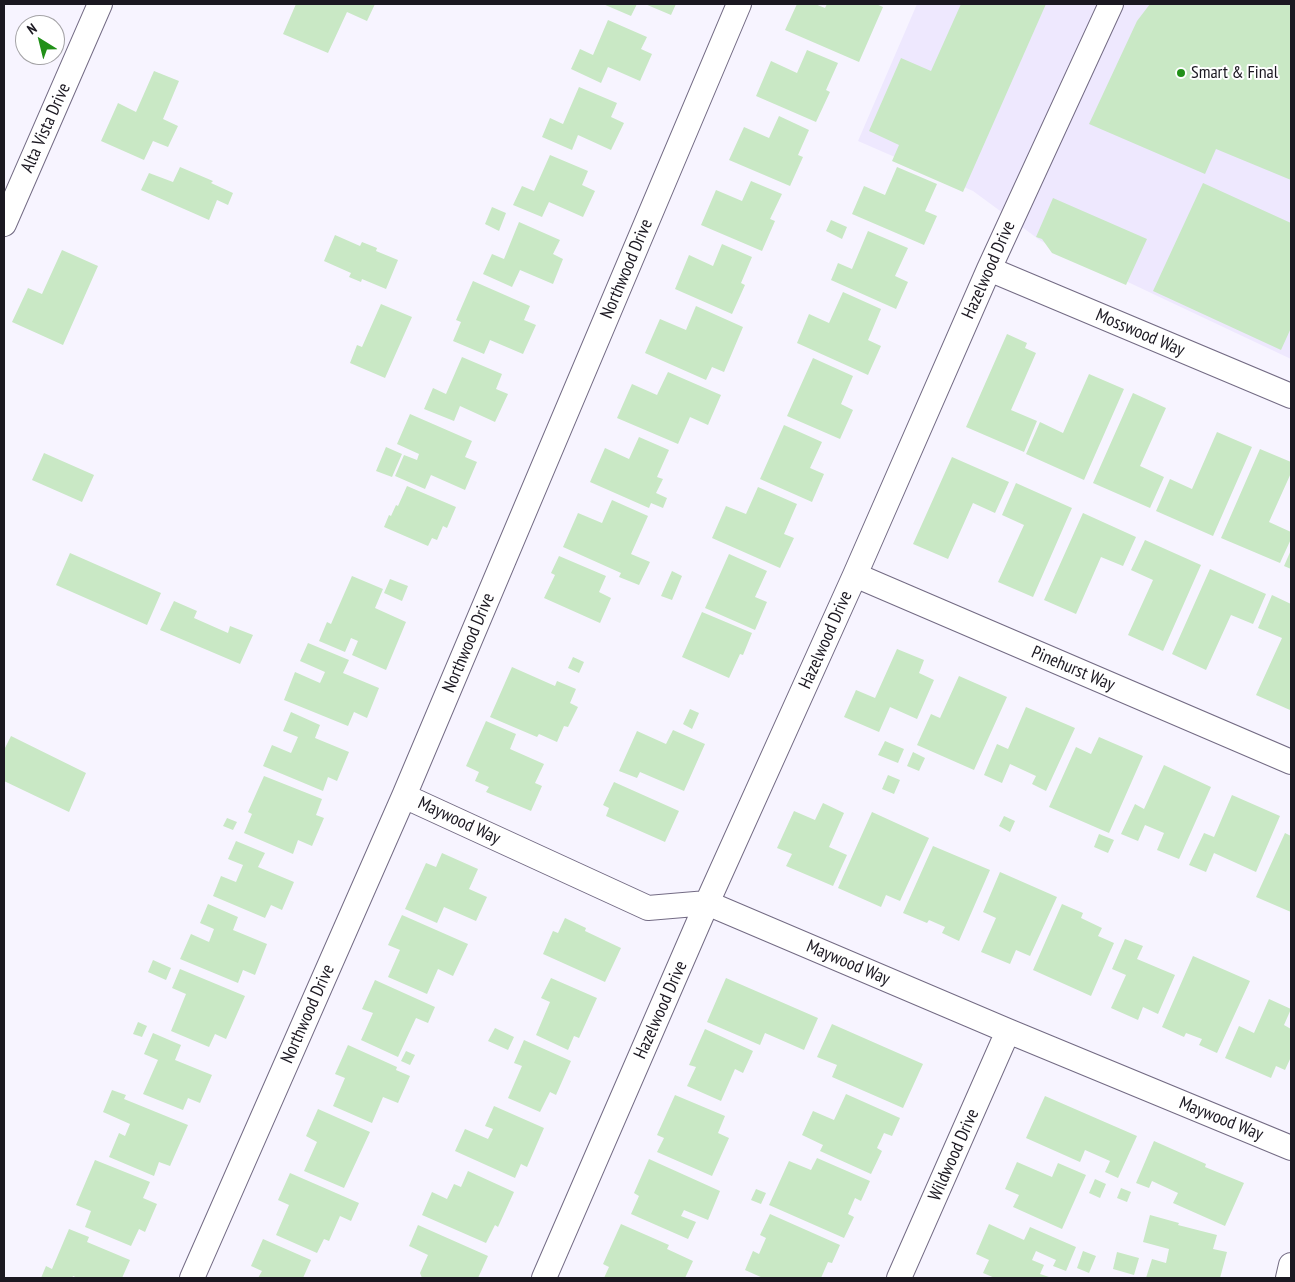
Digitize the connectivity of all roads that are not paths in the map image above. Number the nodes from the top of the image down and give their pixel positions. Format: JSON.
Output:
{"nodes":[{"id":1,"x":100,"y":4,"type":"edge"},
{"id":2,"x":739,"y":4,"type":"edge"},
{"id":3,"x":1111,"y":4,"type":"edge"},
{"id":4,"x":4,"y":224,"type":"edge"},
{"id":5,"x":989,"y":269,"type":"junction"},
{"id":6,"x":1291,"y":396,"type":"edge"},
{"id":7,"x":855,"y":575,"type":"junction"},
{"id":8,"x":1291,"y":762,"type":"edge"},
{"id":9,"x":404,"y":796,"type":"junction"},
{"id":10,"x":707,"y":903,"type":"junction"},
{"id":11,"x":1008,"y":1031,"type":"junction"},
{"id":12,"x":1291,"y":1148,"type":"edge"},
{"id":13,"x":1291,"y":1265,"type":"edge"},
{"id":14,"x":192,"y":1278,"type":"edge"},
{"id":15,"x":544,"y":1278,"type":"edge"},
{"id":16,"x":899,"y":1278,"type":"edge"},
{"id":17,"x":1288,"y":1278,"type":"edge"}],
"edges":[{"from":1,"to":4,"type":"street","name":"Alta Vista Drive"},
{"from":2,"to":9,"type":"street","name":"Northwood Drive"},
{"from":3,"to":5,"type":"street","name":"Hazelwood Drive"},
{"from":5,"to":6,"type":"street","name":"Mosswood Way"},
{"from":5,"to":7,"type":"street","name":"Hazelwood Drive"},
{"from":7,"to":8,"type":"street","name":"Pinehurst Way"},
{"from":7,"to":10,"type":"street","name":"Hazelwood Drive"},
{"from":9,"to":10,"type":"street","name":"Maywood Way"},
{"from":9,"to":14,"type":"street","name":"Northwood Drive"},
{"from":10,"to":11,"type":"street","name":"Maywood Way"},
{"from":10,"to":15,"type":"street","name":"Hazelwood Drive"},
{"from":11,"to":12,"type":"street","name":"Maywood Way"},
{"from":11,"to":16,"type":"street","name":"Wildwood Drive"},
{"from":13,"to":17,"type":"street"}]}
